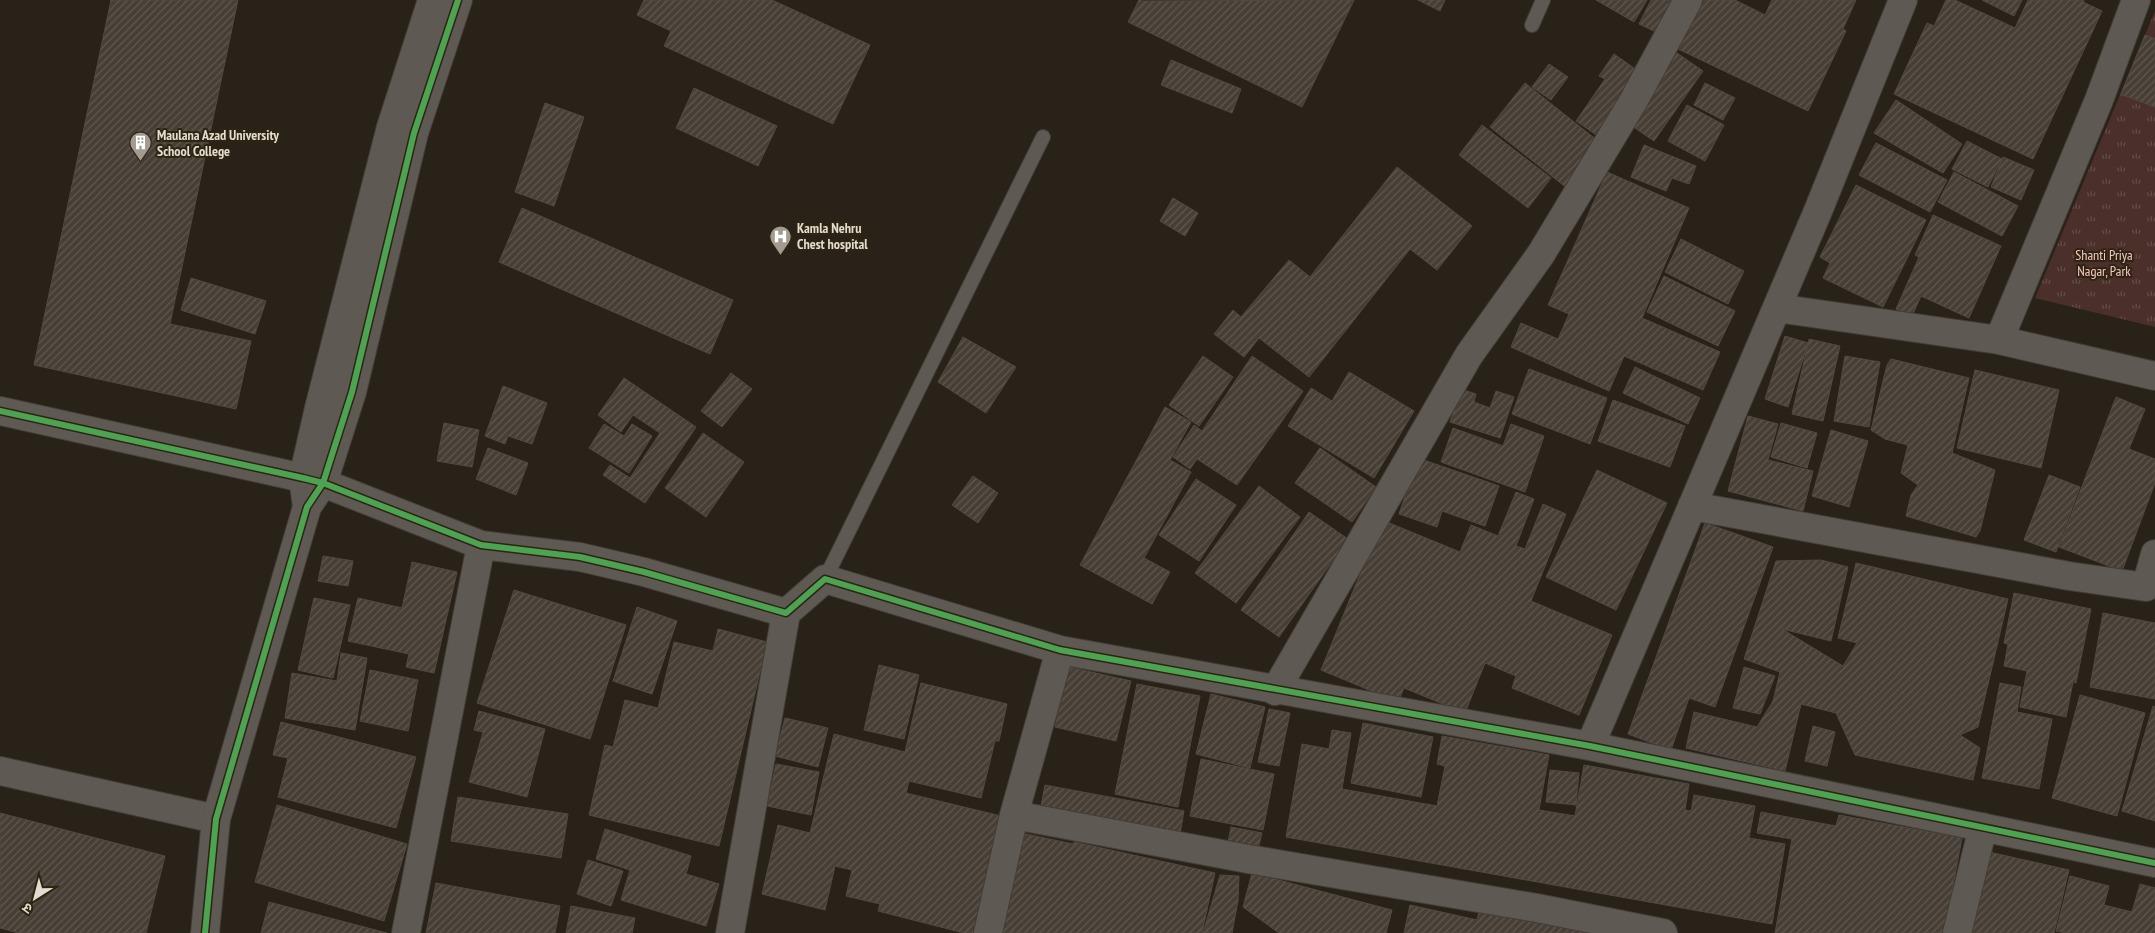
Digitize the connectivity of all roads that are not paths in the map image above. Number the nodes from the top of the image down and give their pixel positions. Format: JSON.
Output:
{"nodes":[{"id":1,"x":432,"y":0,"type":"edge"},
{"id":2,"x":458,"y":0,"type":"edge"},
{"id":3,"x":1543,"y":0,"type":"edge"},
{"id":4,"x":1688,"y":0,"type":"edge"},
{"id":5,"x":1903,"y":0,"type":"edge"},
{"id":6,"x":2136,"y":0,"type":"edge"},
{"id":7,"x":1532,"y":25,"type":"dead end"},
{"id":8,"x":1043,"y":137,"type":"dead end"},
{"id":9,"x":1777,"y":308,"type":"junction"},
{"id":10,"x":1999,"y":340,"type":"junction"},
{"id":11,"x":2155,"y":376,"type":"edge"},
{"id":12,"x":0,"y":411,"type":"edge"},
{"id":13,"x":313,"y":480,"type":"junction"},
{"id":14,"x":1692,"y":506,"type":"junction"},
{"id":15,"x":481,"y":545,"type":"junction"},
{"id":16,"x":2155,"y":554,"type":"edge"},
{"id":17,"x":825,"y":579,"type":"junction"},
{"id":18,"x":2151,"y":588,"type":"edge"},
{"id":19,"x":786,"y":613,"type":"junction"},
{"id":20,"x":1060,"y":650,"type":"junction"},
{"id":21,"x":1275,"y":691,"type":"junction"},
{"id":22,"x":1590,"y":746,"type":"junction"},
{"id":23,"x":0,"y":771,"type":"edge"},
{"id":24,"x":1014,"y":815,"type":"junction"},
{"id":25,"x":216,"y":818,"type":"junction"},
{"id":26,"x":1983,"y":827,"type":"junction"},
{"id":27,"x":2155,"y":863,"type":"edge"},
{"id":28,"x":737,"y":932,"type":"edge"},
{"id":29,"x":204,"y":933,"type":"edge"},
{"id":30,"x":406,"y":933,"type":"edge"},
{"id":31,"x":988,"y":933,"type":"edge"},
{"id":32,"x":1663,"y":933,"type":"edge"},
{"id":33,"x":1957,"y":933,"type":"edge"}],
"edges":[{"from":1,"to":13,"type":"street"},
{"from":2,"to":13,"type":"street"},
{"from":3,"to":7,"type":"lane"},
{"from":4,"to":21,"type":"street"},
{"from":5,"to":9,"type":"street"},
{"from":6,"to":10,"type":"street"},
{"from":8,"to":17,"type":"lane"},
{"from":9,"to":10,"type":"street"},
{"from":9,"to":14,"type":"street"},
{"from":10,"to":11,"type":"street"},
{"from":12,"to":13,"type":"street"},
{"from":13,"to":15,"type":"street"},
{"from":13,"to":25,"type":"street"},
{"from":14,"to":18,"type":"street"},
{"from":14,"to":22,"type":"street"},
{"from":15,"to":19,"type":"street"},
{"from":15,"to":30,"type":"street"},
{"from":16,"to":18,"type":"street"},
{"from":17,"to":19,"type":"street"},
{"from":17,"to":20,"type":"street"},
{"from":19,"to":28,"type":"street"},
{"from":20,"to":21,"type":"street"},
{"from":20,"to":24,"type":"street"},
{"from":21,"to":22,"type":"street"},
{"from":22,"to":26,"type":"street"},
{"from":23,"to":25,"type":"street"},
{"from":24,"to":31,"type":"street"},
{"from":24,"to":32,"type":"street"},
{"from":25,"to":29,"type":"street"},
{"from":26,"to":27,"type":"street"},
{"from":26,"to":33,"type":"street"}]}
